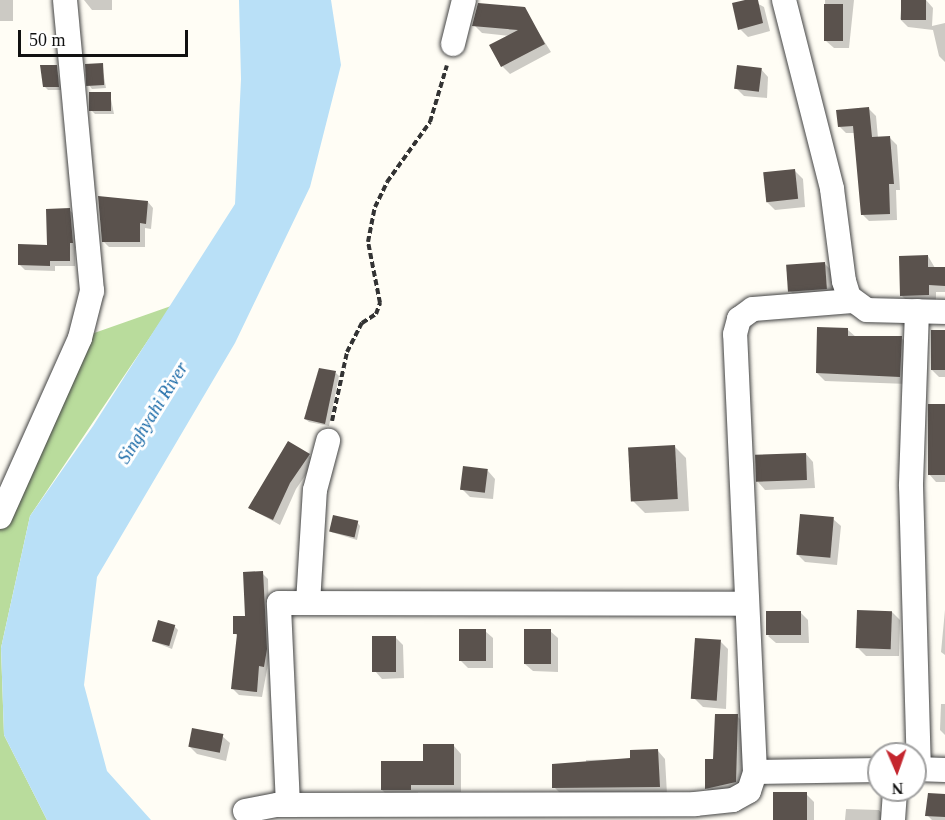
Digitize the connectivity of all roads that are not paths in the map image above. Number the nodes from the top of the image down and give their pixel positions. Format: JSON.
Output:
{"nodes":[{"id":1,"x":65,"y":0,"type":"edge"},
{"id":2,"x":464,"y":0,"type":"edge"},
{"id":3,"x":784,"y":0,"type":"edge"},
{"id":4,"x":453,"y":44,"type":"road end"},
{"id":5,"x":853,"y":301,"type":"junction"},
{"id":6,"x":917,"y":311,"type":"junction"},
{"id":7,"x":945,"y":312,"type":"edge"},
{"id":8,"x":328,"y":441,"type":"road end"},
{"id":9,"x":0,"y":517,"type":"edge"},
{"id":10,"x":308,"y":603,"type":"junction"},
{"id":11,"x":745,"y":604,"type":"junction"},
{"id":12,"x":916,"y":742,"type":"edge"},
{"id":13,"x":927,"y":769,"type":"edge"},
{"id":14,"x":867,"y":770,"type":"edge"},
{"id":15,"x":945,"y":770,"type":"edge"},
{"id":16,"x":755,"y":772,"type":"junction"},
{"id":17,"x":894,"y":802,"type":"edge"},
{"id":18,"x":288,"y":805,"type":"junction"},
{"id":19,"x":245,"y":811,"type":"dead end"},
{"id":20,"x":893,"y":820,"type":"edge"}],
"edges":[{"from":1,"to":9,"type":"street"},
{"from":2,"to":4,"type":"street"},
{"from":3,"to":5,"type":"street"},
{"from":5,"to":6,"type":"street"},
{"from":5,"to":11,"type":"street"},
{"from":6,"to":7,"type":"street"},
{"from":6,"to":12,"type":"street"},
{"from":8,"to":10,"type":"street"},
{"from":10,"to":11,"type":"street"},
{"from":10,"to":18,"type":"street"},
{"from":11,"to":16,"type":"street"},
{"from":13,"to":15,"type":"street"},
{"from":14,"to":16,"type":"street"},
{"from":16,"to":18,"type":"street"},
{"from":17,"to":20,"type":"street"},
{"from":18,"to":19,"type":"street"}]}
